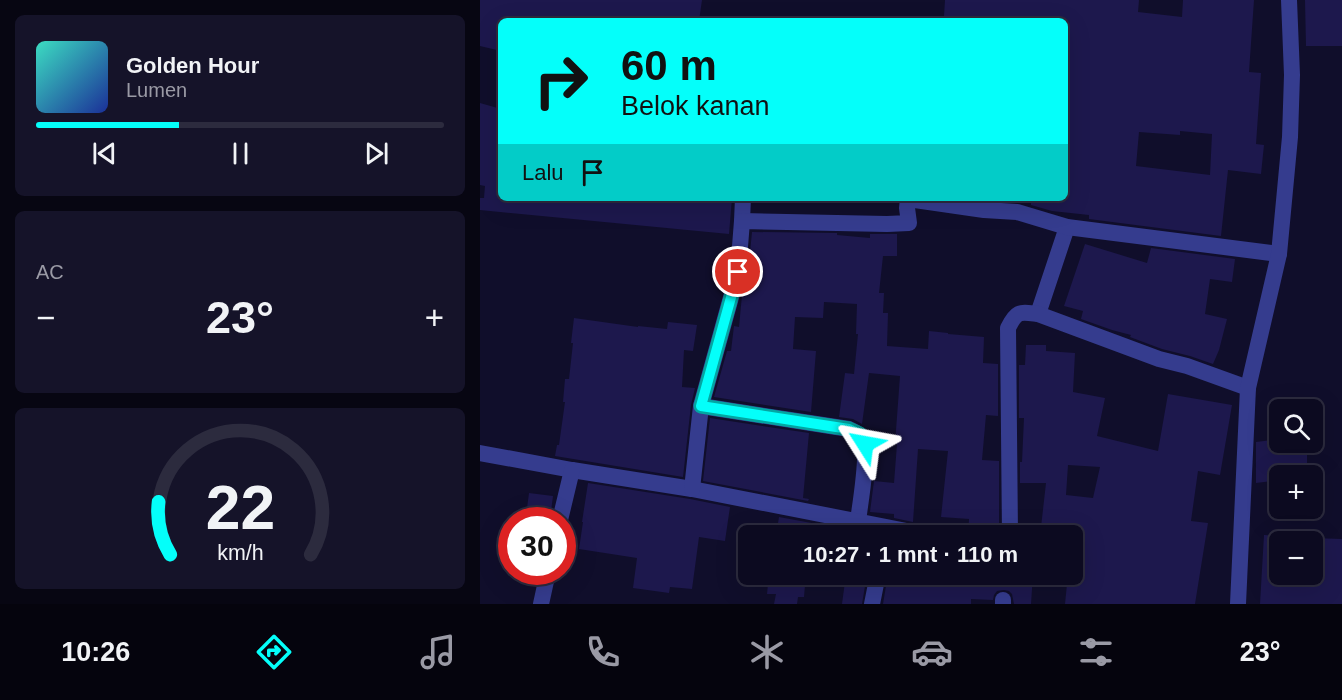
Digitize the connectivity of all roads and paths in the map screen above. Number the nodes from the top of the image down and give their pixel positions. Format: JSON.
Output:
{"nodes":[{"id":1,"x":1289,"y":0,"type":"edge"},
{"id":2,"x":743,"y":201,"type":"edge"},
{"id":3,"x":909,"y":201,"type":"edge"},
{"id":4,"x":923,"y":201,"type":"edge"},
{"id":5,"x":742,"y":221,"type":"junction"},
{"id":6,"x":1067,"y":227,"type":"junction"},
{"id":7,"x":1278,"y":254,"type":"junction"},
{"id":8,"x":1038,"y":314,"type":"junction"},
{"id":9,"x":1248,"y":388,"type":"junction"},
{"id":10,"x":701,"y":406,"type":"junction"},
{"id":11,"x":480,"y":453,"type":"edge"},
{"id":12,"x":572,"y":470,"type":"junction"},
{"id":13,"x":692,"y":489,"type":"junction"},
{"id":14,"x":563,"y":507,"type":"edge"},
{"id":15,"x":858,"y":521,"type":"junction"},
{"id":16,"x":869,"y":525,"type":"edge"},
{"id":17,"x":1010,"y":525,"type":"edge"},
{"id":18,"x":545,"y":585,"type":"edge"},
{"id":19,"x":876,"y":585,"type":"edge"},
{"id":20,"x":541,"y":604,"type":"edge"},
{"id":21,"x":872,"y":604,"type":"edge"},
{"id":22,"x":1238,"y":604,"type":"edge"}],
"edges":[{"from":1,"to":7,"type":"street"},
{"from":2,"to":5,"type":"street"},
{"from":3,"to":5,"type":"street"},
{"from":4,"to":6,"type":"street"},
{"from":5,"to":10,"type":"street"},
{"from":6,"to":7,"type":"street"},
{"from":6,"to":8,"type":"street"},
{"from":7,"to":9,"type":"street"},
{"from":8,"to":9,"type":"street"},
{"from":8,"to":17,"type":"street"},
{"from":9,"to":22,"type":"street"},
{"from":10,"to":13,"type":"street"},
{"from":10,"to":15,"type":"street"},
{"from":11,"to":12,"type":"street"},
{"from":12,"to":13,"type":"street"},
{"from":12,"to":14,"type":"street"},
{"from":13,"to":15,"type":"street"},
{"from":15,"to":16,"type":"street"},
{"from":18,"to":20,"type":"street"},
{"from":19,"to":21,"type":"street"}]}
